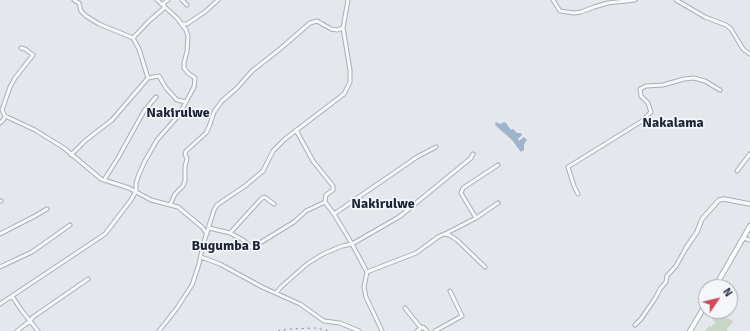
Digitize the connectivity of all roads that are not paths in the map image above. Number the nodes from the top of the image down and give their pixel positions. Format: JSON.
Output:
{"nodes":[{"id":1,"x":74,"y":0,"type":"edge"},
{"id":2,"x":157,"y":0,"type":"edge"},
{"id":3,"x":168,"y":0,"type":"edge"},
{"id":4,"x":182,"y":0,"type":"edge"},
{"id":5,"x":218,"y":0,"type":"edge"},
{"id":6,"x":348,"y":0,"type":"edge"},
{"id":7,"x":554,"y":0,"type":"edge"},
{"id":8,"x":635,"y":0,"type":"edge"},
{"id":9,"x":676,"y":0,"type":"edge"},
{"id":10,"x":187,"y":4,"type":"dead end"},
{"id":11,"x":164,"y":7,"type":"junction"},
{"id":12,"x":182,"y":24,"type":"junction"},
{"id":13,"x":343,"y":28,"type":"junction"},
{"id":14,"x":133,"y":38,"type":"junction"},
{"id":15,"x":21,"y":48,"type":"dead end"},
{"id":16,"x":750,"y":54,"type":"edge"},
{"id":17,"x":148,"y":78,"type":"junction"},
{"id":18,"x":720,"y":90,"type":"dead end"},
{"id":19,"x":156,"y":97,"type":"dead end"},
{"id":20,"x":186,"y":102,"type":"junction"},
{"id":21,"x":5,"y":116,"type":"junction"},
{"id":22,"x":0,"y":123,"type":"edge"},
{"id":23,"x":296,"y":130,"type":"junction"},
{"id":24,"x":436,"y":147,"type":"dead end"},
{"id":25,"x":473,"y":154,"type":"dead end"},
{"id":26,"x":750,"y":154,"type":"edge"},
{"id":27,"x":71,"y":155,"type":"junction"},
{"id":28,"x":498,"y":165,"type":"dead end"},
{"id":29,"x":737,"y":171,"type":"dead end"},
{"id":30,"x":104,"y":180,"type":"junction"},
{"id":31,"x":136,"y":183,"type":"junction"},
{"id":32,"x":129,"y":188,"type":"junction"},
{"id":33,"x":136,"y":191,"type":"junction"},
{"id":34,"x":578,"y":194,"type":"dead end"},
{"id":35,"x":325,"y":202,"type":"junction"},
{"id":36,"x":498,"y":203,"type":"dead end"},
{"id":37,"x":274,"y":204,"type":"dead end"},
{"id":38,"x":750,"y":204,"type":"edge"},
{"id":39,"x":170,"y":205,"type":"junction"},
{"id":40,"x":47,"y":209,"type":"dead end"},
{"id":41,"x":334,"y":214,"type":"junction"},
{"id":42,"x":476,"y":218,"type":"junction"},
{"id":43,"x":70,"y":225,"type":"dead end"},
{"id":44,"x":750,"y":226,"type":"edge"},
{"id":45,"x":209,"y":228,"type":"junction"},
{"id":46,"x":230,"y":233,"type":"junction"},
{"id":47,"x":0,"y":234,"type":"edge"},
{"id":48,"x":207,"y":234,"type":"junction"},
{"id":49,"x":444,"y":234,"type":"junction"},
{"id":50,"x":743,"y":238,"type":"junction"},
{"id":51,"x":750,"y":240,"type":"edge"},
{"id":52,"x":352,"y":244,"type":"junction"},
{"id":53,"x":686,"y":248,"type":"joint"},
{"id":54,"x":201,"y":257,"type":"junction"},
{"id":55,"x":0,"y":267,"type":"edge"},
{"id":56,"x":486,"y":268,"type":"dead end"},
{"id":57,"x":367,"y":272,"type":"junction"},
{"id":58,"x":88,"y":279,"type":"dead end"},
{"id":59,"x":720,"y":279,"type":"edge"},
{"id":60,"x":450,"y":291,"type":"dead end"},
{"id":61,"x":276,"y":293,"type":"junction"},
{"id":62,"x":12,"y":296,"type":"junction"},
{"id":63,"x":0,"y":304,"type":"edge"},
{"id":64,"x":406,"y":308,"type":"dead end"},
{"id":65,"x":698,"y":318,"type":"edge"},
{"id":66,"x":30,"y":321,"type":"junction"},
{"id":67,"x":635,"y":325,"type":"dead end"},
{"id":68,"x":421,"y":328,"type":"junction"},
{"id":69,"x":442,"y":330,"type":"edge"},
{"id":70,"x":17,"y":331,"type":"edge"},
{"id":71,"x":38,"y":331,"type":"edge"},
{"id":72,"x":159,"y":331,"type":"edge"},
{"id":73,"x":359,"y":331,"type":"edge"},
{"id":74,"x":382,"y":331,"type":"edge"},
{"id":75,"x":417,"y":331,"type":"edge"},
{"id":76,"x":427,"y":331,"type":"edge"},
{"id":77,"x":435,"y":331,"type":"edge"},
{"id":78,"x":690,"y":331,"type":"edge"}],
"edges":[{"from":1,"to":14,"type":"street"},
{"from":2,"to":11,"type":"street"},
{"from":3,"to":11,"type":"street"},
{"from":4,"to":10,"type":"street"},
{"from":5,"to":12,"type":"street"},
{"from":6,"to":13,"type":"street"},
{"from":7,"to":8,"type":"street"},
{"from":9,"to":16,"type":"street"},
{"from":11,"to":12,"type":"street"},
{"from":11,"to":14,"type":"street"},
{"from":12,"to":20,"type":"street"},
{"from":13,"to":23,"type":"street"},
{"from":13,"to":39,"type":"street"},
{"from":14,"to":17,"type":"street"},
{"from":15,"to":21,"type":"street"},
{"from":17,"to":20,"type":"street"},
{"from":17,"to":27,"type":"street"},
{"from":18,"to":34,"type":"street"},
{"from":19,"to":30,"type":"street"},
{"from":20,"to":31,"type":"street"},
{"from":21,"to":22,"type":"street"},
{"from":21,"to":27,"type":"street"},
{"from":23,"to":35,"type":"street"},
{"from":23,"to":45,"type":"street"},
{"from":24,"to":41,"type":"street"},
{"from":25,"to":52,"type":"street"},
{"from":26,"to":29,"type":"street"},
{"from":27,"to":30,"type":"street"},
{"from":28,"to":42,"type":"street"},
{"from":30,"to":32,"type":"street"},
{"from":31,"to":32,"type":"street"},
{"from":31,"to":33,"type":"street"},
{"from":32,"to":33,"type":"street"},
{"from":33,"to":39,"type":"street"},
{"from":33,"to":62,"type":"street"},
{"from":35,"to":41,"type":"street"},
{"from":35,"to":46,"type":"street"},
{"from":36,"to":42,"type":"street"},
{"from":37,"to":46,"type":"street"},
{"from":38,"to":53,"type":"street"},
{"from":39,"to":48,"type":"street"},
{"from":40,"to":47,"type":"street"},
{"from":41,"to":52,"type":"street"},
{"from":42,"to":49,"type":"street"},
{"from":43,"to":55,"type":"street"},
{"from":44,"to":50,"type":"main road"},
{"from":45,"to":46,"type":"street"},
{"from":45,"to":48,"type":"street"},
{"from":48,"to":54,"type":"street"},
{"from":49,"to":56,"type":"street"},
{"from":49,"to":57,"type":"street"},
{"from":50,"to":51,"type":"street"},
{"from":50,"to":59,"type":"main road"},
{"from":52,"to":57,"type":"street"},
{"from":52,"to":61,"type":"street"},
{"from":53,"to":67,"type":"street"},
{"from":54,"to":61,"type":"street"},
{"from":54,"to":72,"type":"street"},
{"from":57,"to":74,"type":"street"},
{"from":58,"to":66,"type":"street"},
{"from":60,"to":69,"type":"street"},
{"from":61,"to":73,"type":"street"},
{"from":62,"to":63,"type":"street"},
{"from":62,"to":66,"type":"street"},
{"from":64,"to":68,"type":"street"},
{"from":65,"to":78,"type":"main road"},
{"from":66,"to":70,"type":"street"},
{"from":66,"to":71,"type":"street"},
{"from":68,"to":75,"type":"street"},
{"from":68,"to":76,"type":"street"},
{"from":69,"to":77,"type":"street"}]}
